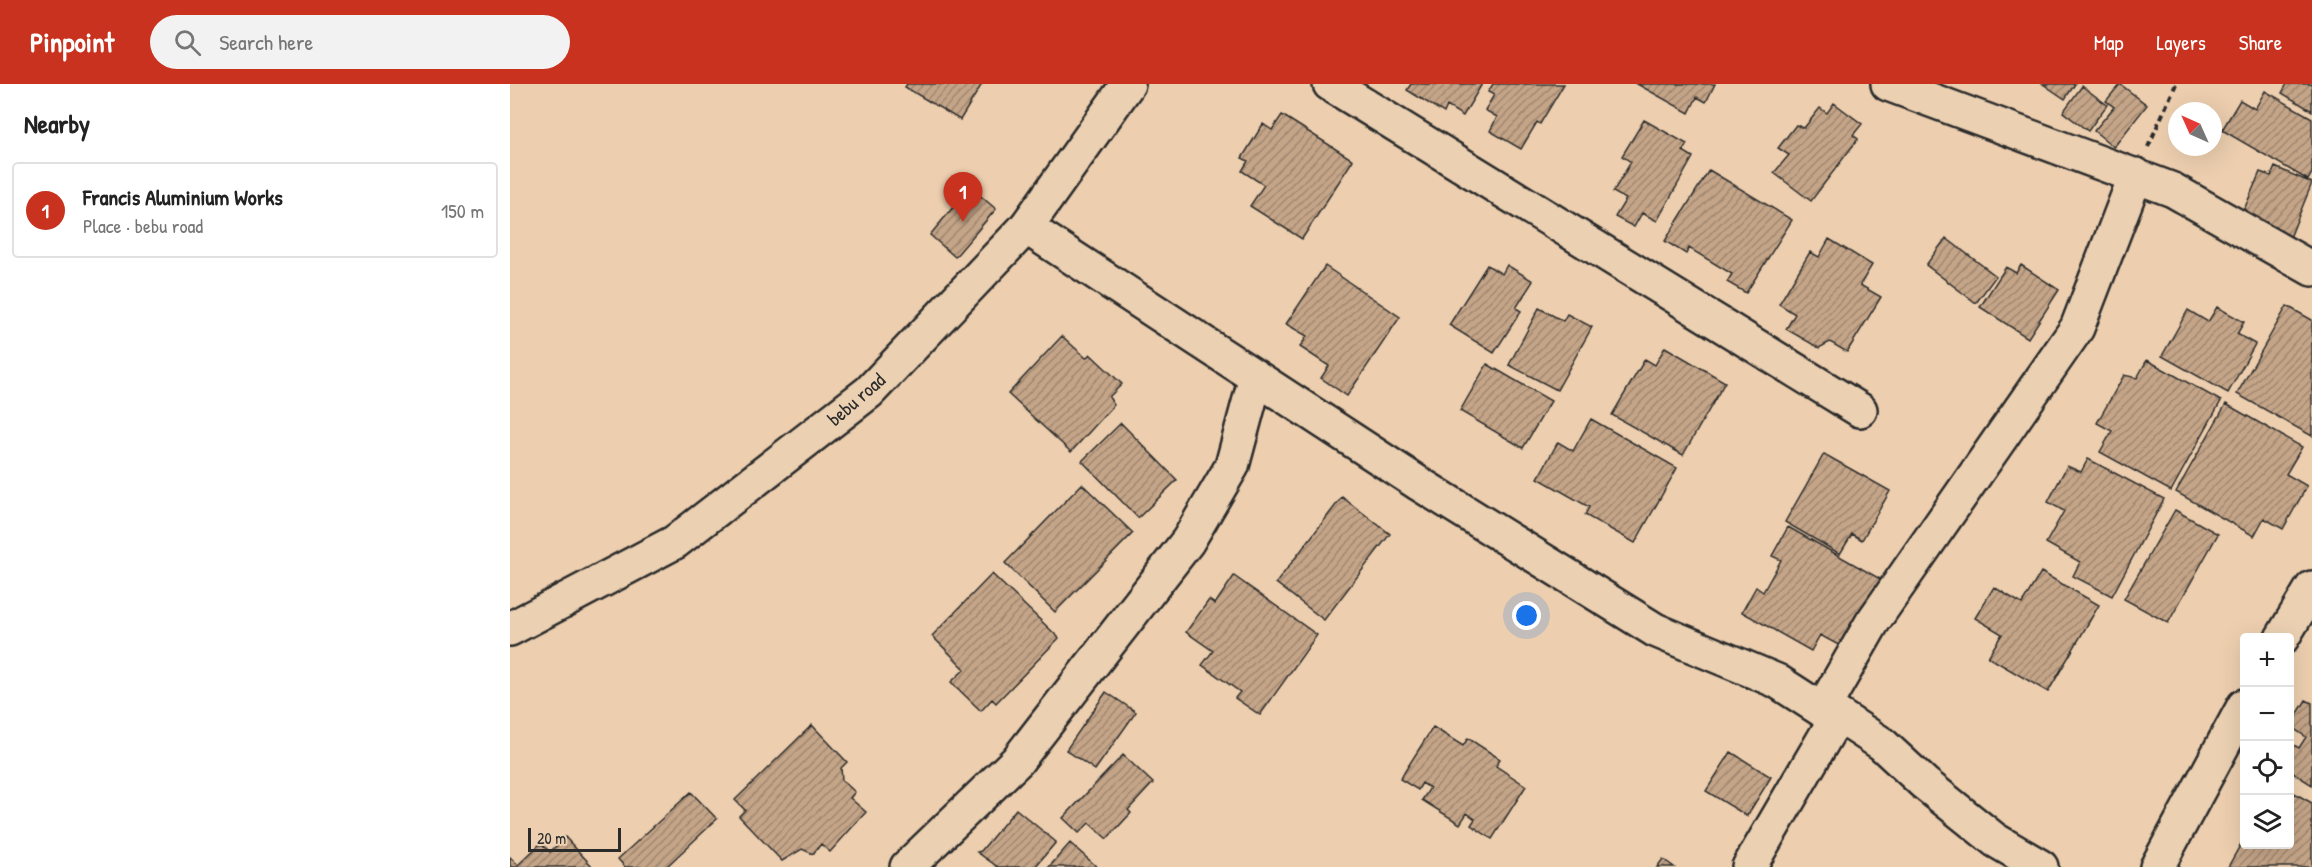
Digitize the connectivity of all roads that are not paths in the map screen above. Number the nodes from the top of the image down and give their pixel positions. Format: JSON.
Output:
{"nodes":[{"id":1,"x":1128,"y":84,"type":"edge"},
{"id":2,"x":1330,"y":84,"type":"edge"},
{"id":3,"x":1888,"y":84,"type":"edge"},
{"id":4,"x":2136,"y":175,"type":"junction"},
{"id":5,"x":1026,"y":227,"type":"junction"},
{"id":6,"x":2312,"y":269,"type":"edge"},
{"id":7,"x":1256,"y":377,"type":"junction"},
{"id":8,"x":1860,"y":410,"type":"dead end"},
{"id":9,"x":2312,"y":588,"type":"edge"},
{"id":10,"x":510,"y":629,"type":"edge"},
{"id":11,"x":2285,"y":633,"type":"edge"},
{"id":12,"x":1830,"y":713,"type":"junction"},
{"id":13,"x":2240,"y":713,"type":"edge"},
{"id":14,"x":907,"y":867,"type":"edge"},
{"id":15,"x":1749,"y":867,"type":"edge"},
{"id":16,"x":2041,"y":867,"type":"edge"},
{"id":17,"x":2157,"y":867,"type":"edge"}],
"edges":[{"from":1,"to":5,"type":"street","name":"bebu road"},
{"from":2,"to":8,"type":"street"},
{"from":3,"to":4,"type":"street"},
{"from":4,"to":6,"type":"street"},
{"from":4,"to":12,"type":"street"},
{"from":5,"to":7,"type":"street"},
{"from":5,"to":10,"type":"street","name":"bebu road"},
{"from":7,"to":12,"type":"street"},
{"from":7,"to":14,"type":"street"},
{"from":9,"to":11,"type":"street"},
{"from":12,"to":15,"type":"street"},
{"from":12,"to":16,"type":"street"},
{"from":13,"to":17,"type":"street"}]}
